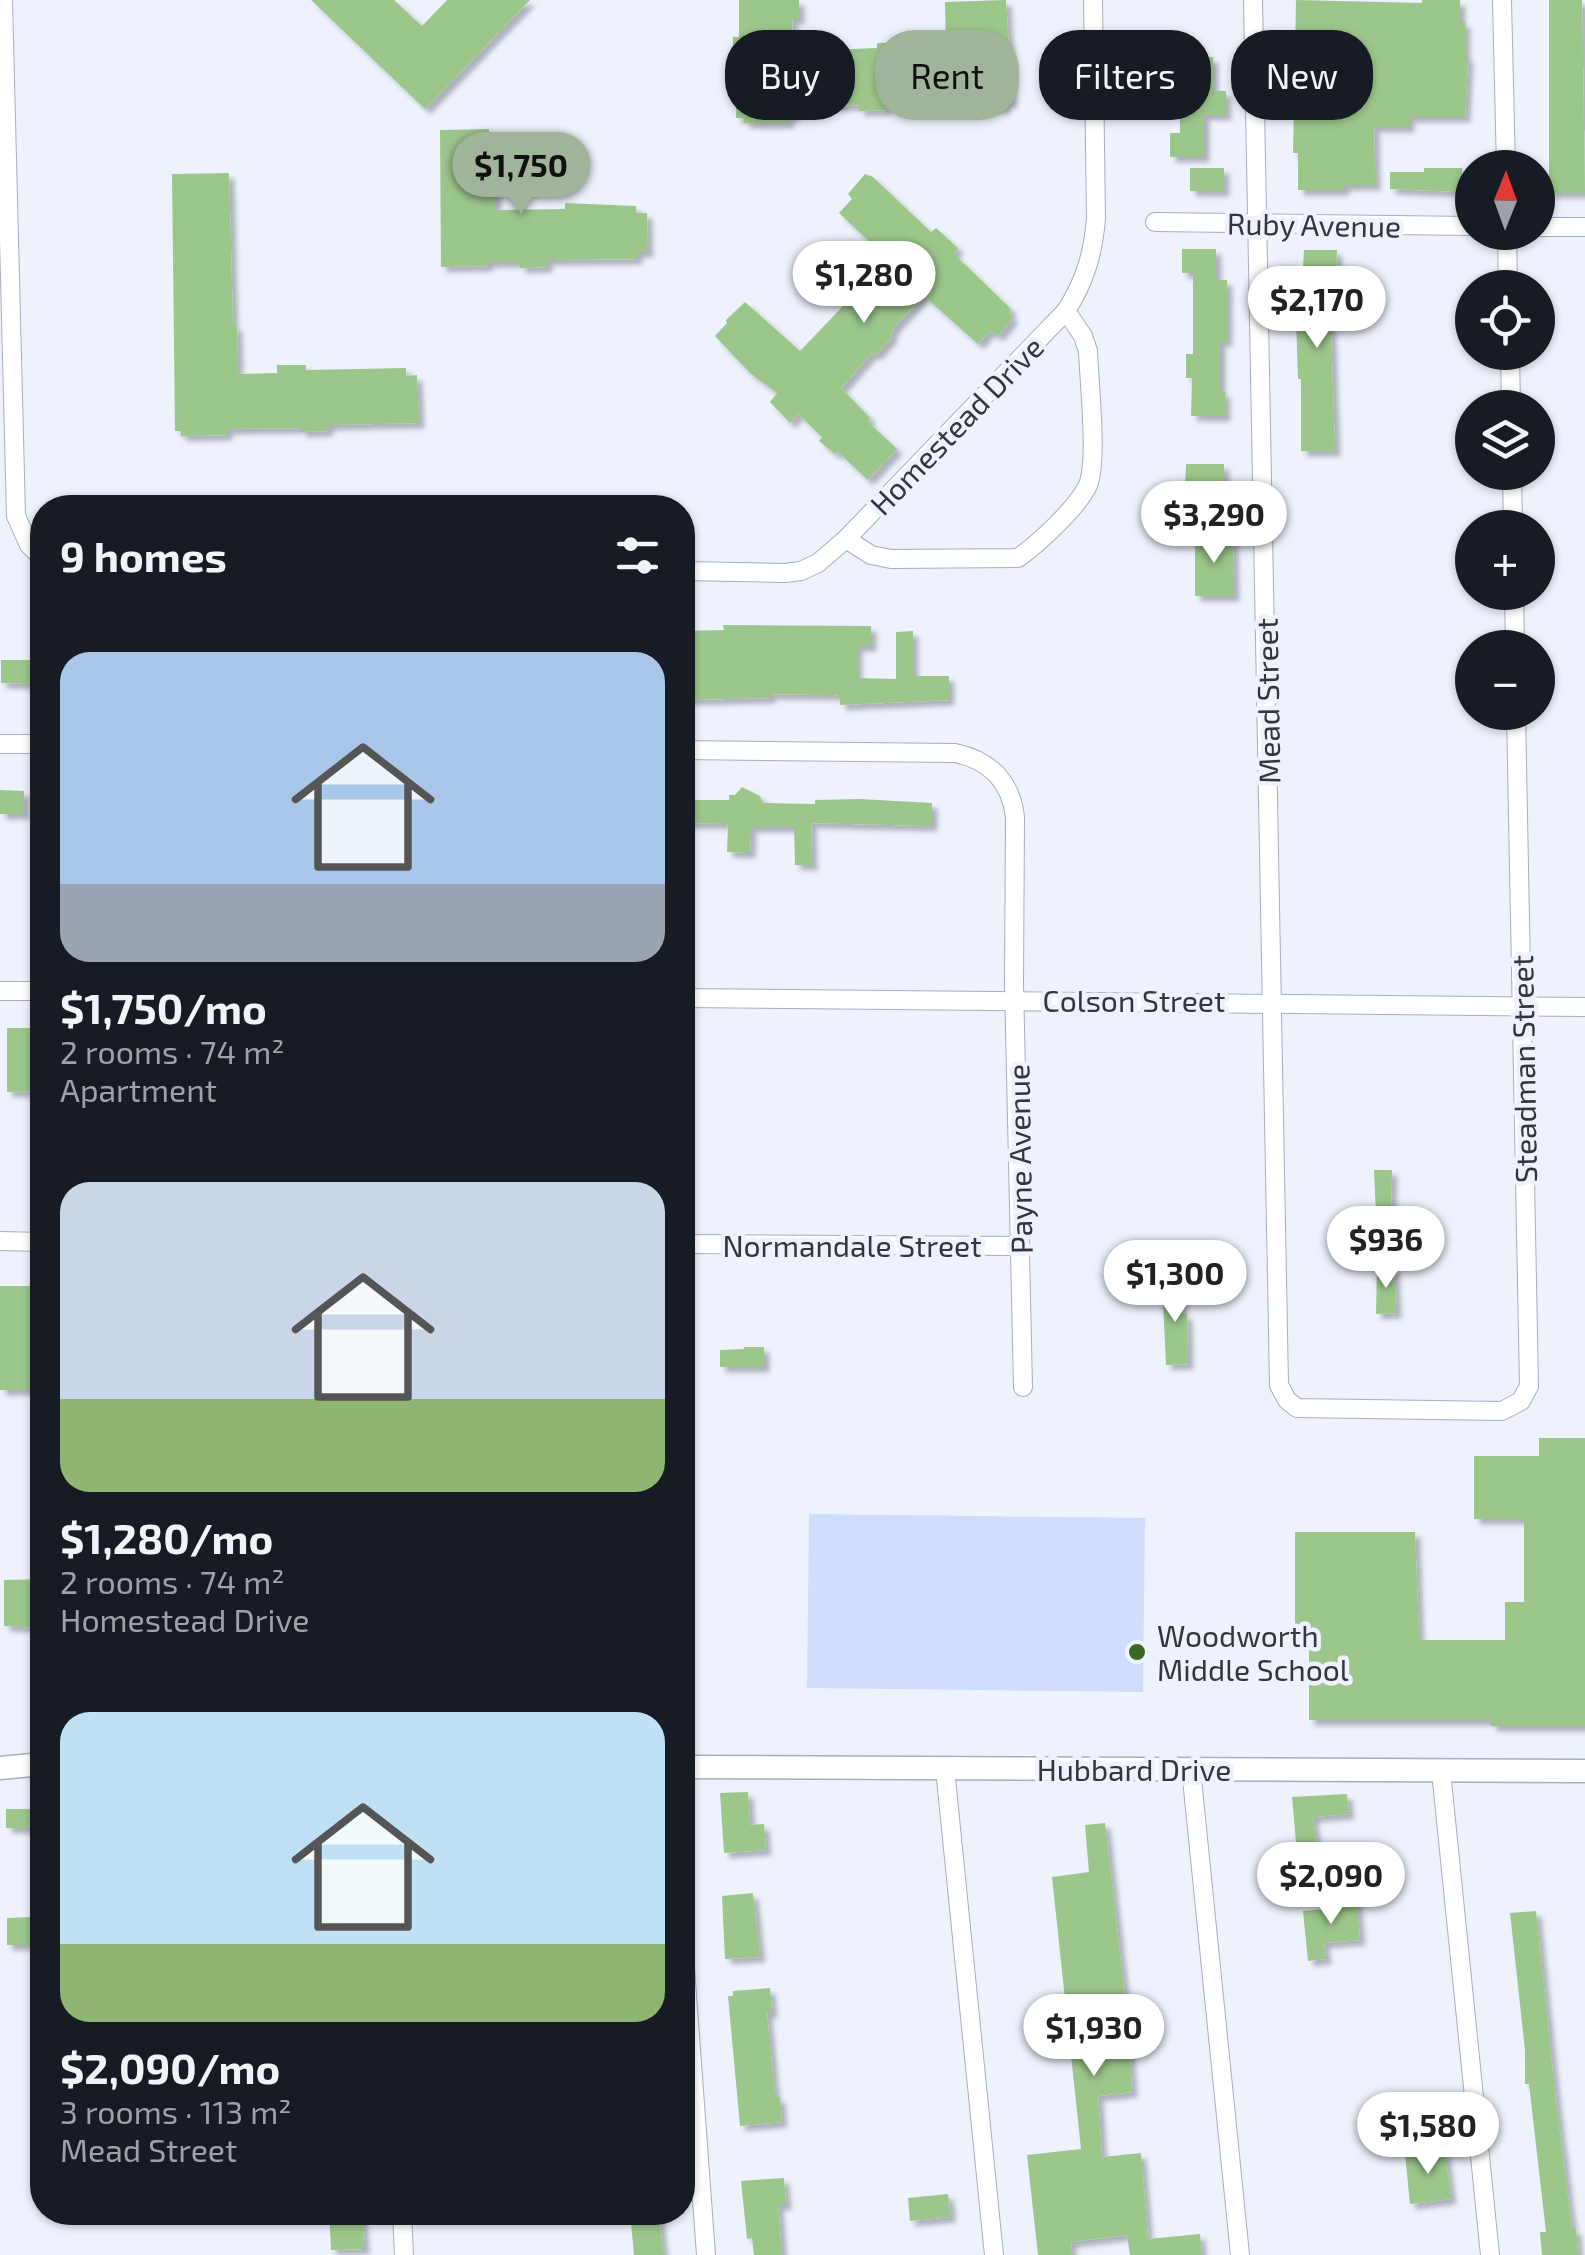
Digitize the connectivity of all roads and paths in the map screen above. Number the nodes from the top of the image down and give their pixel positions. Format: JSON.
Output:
{"nodes":[{"id":1,"x":3,"y":0,"type":"edge"},
{"id":2,"x":1092,"y":0,"type":"edge"},
{"id":3,"x":1253,"y":0,"type":"edge"},
{"id":4,"x":1502,"y":0,"type":"edge"},
{"id":5,"x":1506,"y":150,"type":"edge"},
{"id":6,"x":1155,"y":222,"type":"dead end"},
{"id":7,"x":1257,"y":224,"type":"junction"},
{"id":8,"x":1455,"y":226,"type":"edge"},
{"id":9,"x":1555,"y":227,"type":"edge"},
{"id":10,"x":1585,"y":227,"type":"edge"},
{"id":11,"x":1066,"y":311,"type":"junction"},
{"id":12,"x":846,"y":540,"type":"junction"},
{"id":13,"x":30,"y":546,"type":"edge"},
{"id":14,"x":695,"y":572,"type":"edge"},
{"id":15,"x":1516,"y":730,"type":"edge"},
{"id":16,"x":0,"y":744,"type":"edge"},
{"id":17,"x":30,"y":744,"type":"edge"},
{"id":18,"x":695,"y":750,"type":"edge"},
{"id":19,"x":0,"y":991,"type":"edge"},
{"id":20,"x":30,"y":992,"type":"edge"},
{"id":21,"x":695,"y":998,"type":"edge"},
{"id":22,"x":1015,"y":1000,"type":"junction"},
{"id":23,"x":1273,"y":1001,"type":"junction"},
{"id":24,"x":1522,"y":1007,"type":"junction"},
{"id":25,"x":1585,"y":1007,"type":"edge"},
{"id":26,"x":0,"y":1242,"type":"edge"},
{"id":27,"x":30,"y":1242,"type":"edge"},
{"id":28,"x":695,"y":1244,"type":"edge"},
{"id":29,"x":1021,"y":1246,"type":"junction"},
{"id":30,"x":1024,"y":1386,"type":"dead end"},
{"id":31,"x":1502,"y":1411,"type":"joint"},
{"id":32,"x":30,"y":1765,"type":"edge"},
{"id":33,"x":695,"y":1767,"type":"edge"},
{"id":34,"x":0,"y":1768,"type":"edge"},
{"id":35,"x":945,"y":1768,"type":"junction"},
{"id":36,"x":1191,"y":1770,"type":"junction"},
{"id":37,"x":1440,"y":1771,"type":"junction"},
{"id":38,"x":1585,"y":1772,"type":"edge"},
{"id":39,"x":695,"y":2105,"type":"edge"},
{"id":40,"x":403,"y":2225,"type":"edge"},
{"id":41,"x":404,"y":2255,"type":"edge"},
{"id":42,"x":706,"y":2255,"type":"edge"},
{"id":43,"x":994,"y":2255,"type":"edge"},
{"id":44,"x":1240,"y":2255,"type":"edge"},
{"id":45,"x":1490,"y":2255,"type":"edge"}],
"edges":[{"from":1,"to":13,"type":"street"},
{"from":2,"to":11,"type":"street","name":"Homestead Drive"},
{"from":3,"to":7,"type":"street","name":"Mead Street"},
{"from":4,"to":5,"type":"street"},
{"from":6,"to":7,"type":"street","name":"Ruby Avenue"},
{"from":7,"to":8,"type":"street","name":"Ruby Avenue"},
{"from":7,"to":23,"type":"street","name":"Mead Street"},
{"from":9,"to":10,"type":"street"},
{"from":11,"to":12,"type":"street","name":"Homestead Drive"},
{"from":11,"to":12,"type":"street","name":"Homestead Drive"},
{"from":12,"to":14,"type":"street","name":"Homestead Drive"},
{"from":15,"to":24,"type":"street","name":"Steadman Street"},
{"from":16,"to":17,"type":"street"},
{"from":18,"to":22,"type":"street","name":"Payne Avenue"},
{"from":19,"to":20,"type":"street"},
{"from":21,"to":22,"type":"street","name":"Colson Street"},
{"from":22,"to":23,"type":"street","name":"Colson Street"},
{"from":22,"to":29,"type":"street","name":"Payne Avenue"},
{"from":23,"to":24,"type":"street","name":"Colson Street"},
{"from":23,"to":31,"type":"street","name":"Mead Street"},
{"from":24,"to":25,"type":"street","name":"Colson Street"},
{"from":24,"to":31,"type":"street","name":"Steadman Street"},
{"from":26,"to":27,"type":"street"},
{"from":28,"to":29,"type":"street","name":"Normandale Street"},
{"from":29,"to":30,"type":"street","name":"Payne Avenue"},
{"from":32,"to":34,"type":"street"},
{"from":33,"to":35,"type":"street","name":"Hubbard Drive"},
{"from":35,"to":36,"type":"street","name":"Hubbard Drive"},
{"from":35,"to":43,"type":"street"},
{"from":36,"to":37,"type":"street","name":"Hubbard Drive"},
{"from":36,"to":44,"type":"street"},
{"from":37,"to":38,"type":"street","name":"Hubbard Drive"},
{"from":37,"to":45,"type":"street"},
{"from":39,"to":42,"type":"street"},
{"from":40,"to":41,"type":"street"}]}
